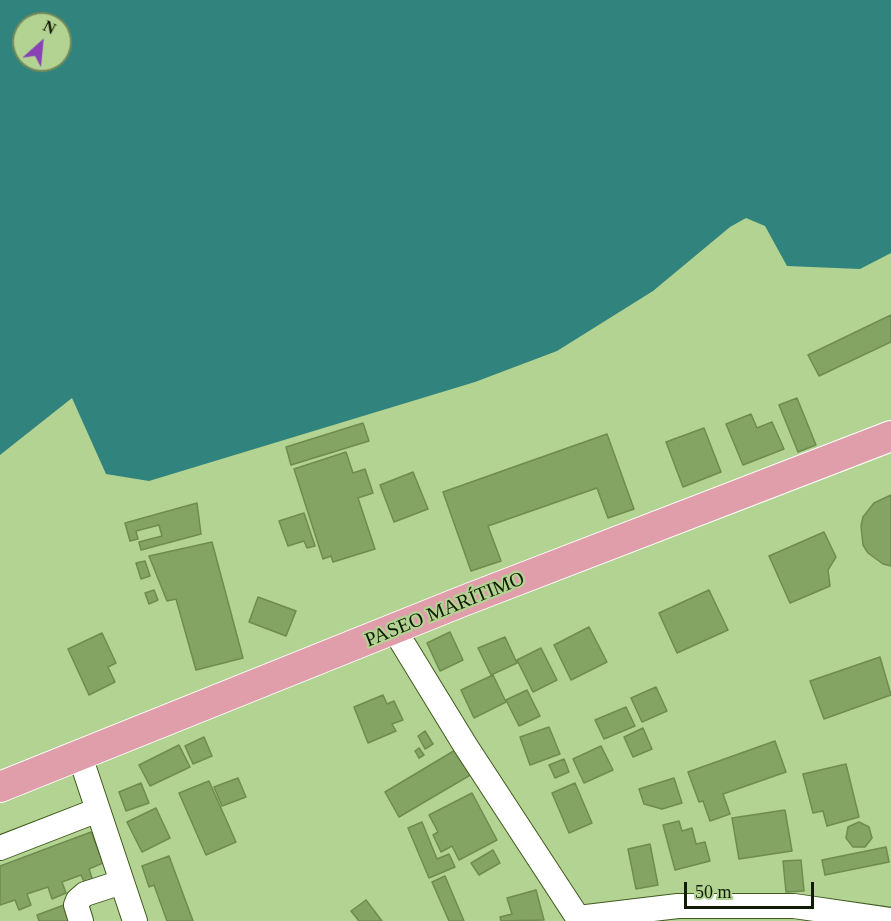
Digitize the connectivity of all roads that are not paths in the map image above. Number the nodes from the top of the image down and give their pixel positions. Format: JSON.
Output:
{"nodes":[{"id":1,"x":891,"y":436,"type":"edge"},
{"id":2,"x":394,"y":629,"type":"junction"},
{"id":3,"x":80,"y":756,"type":"junction"},
{"id":4,"x":0,"y":787,"type":"edge"},
{"id":5,"x":98,"y":810,"type":"junction"},
{"id":6,"x":0,"y":848,"type":"edge"},
{"id":7,"x":122,"y":882,"type":"junction"},
{"id":8,"x":579,"y":919,"type":"edge"},
{"id":9,"x":891,"y":920,"type":"edge"},
{"id":10,"x":81,"y":921,"type":"edge"},
{"id":11,"x":135,"y":921,"type":"edge"}],
"edges":[{"from":1,"to":2,"type":"main road","name":"PASEO MARÍTIMO"},
{"from":2,"to":3,"type":"main road","name":"PASEO MARÍTIMO"},
{"from":2,"to":8,"type":"street"},
{"from":3,"to":4,"type":"main road","name":"PASEO MARÍTIMO"},
{"from":3,"to":5,"type":"street"},
{"from":5,"to":6,"type":"street"},
{"from":5,"to":7,"type":"street"},
{"from":7,"to":10,"type":"street"},
{"from":7,"to":11,"type":"street"},
{"from":8,"to":9,"type":"street"}]}
